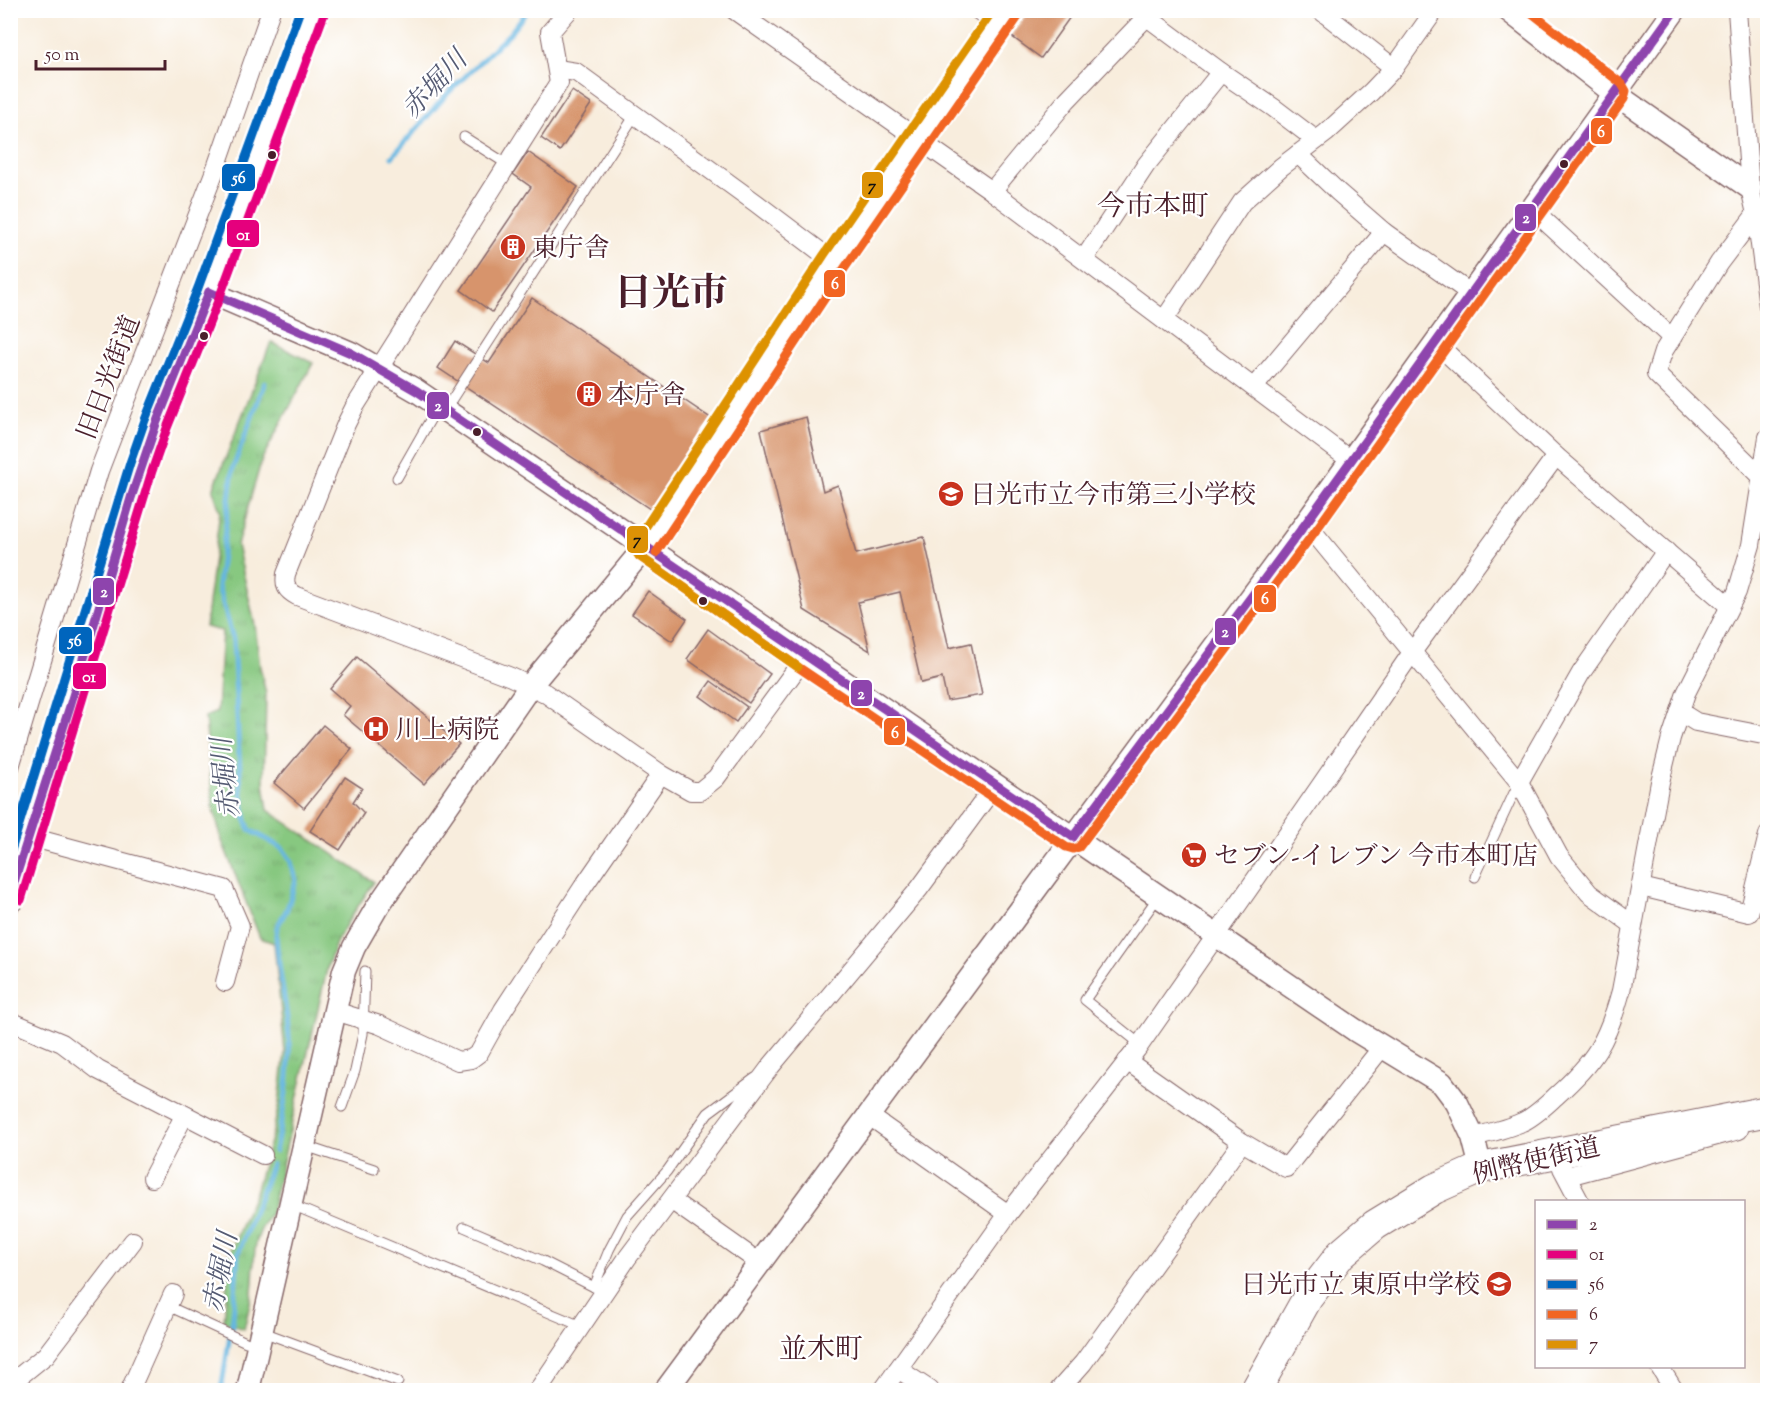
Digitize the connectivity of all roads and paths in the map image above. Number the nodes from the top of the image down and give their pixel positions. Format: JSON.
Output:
{"nodes":[{"id":1,"x":271,"y":10,"type":"edge"},
{"id":2,"x":313,"y":10,"type":"edge"},
{"id":3,"x":569,"y":10,"type":"edge"},
{"id":4,"x":734,"y":10,"type":"edge"},
{"id":5,"x":978,"y":10,"type":"edge"},
{"id":6,"x":1320,"y":10,"type":"edge"},
{"id":7,"x":1435,"y":10,"type":"edge"},
{"id":8,"x":1675,"y":10,"type":"edge"},
{"id":9,"x":1737,"y":10,"type":"edge"},
{"id":10,"x":1512,"y":12,"type":"edge"},
{"id":11,"x":1150,"y":14,"type":"edge"},
{"id":12,"x":1003,"y":18,"type":"edge"},
{"id":13,"x":1394,"y":68,"type":"junction"},
{"id":14,"x":557,"y":69,"type":"junction"},
{"id":15,"x":1221,"y":72,"type":"junction"},
{"id":16,"x":1614,"y":93,"type":"junction"},
{"id":17,"x":635,"y":115,"type":"junction"},
{"id":18,"x":464,"y":137,"type":"dead end"},
{"id":19,"x":918,"y":140,"type":"junction"},
{"id":20,"x":1316,"y":140,"type":"junction"},
{"id":21,"x":1299,"y":154,"type":"junction"},
{"id":22,"x":507,"y":164,"type":"junction"},
{"id":23,"x":1750,"y":188,"type":"junction"},
{"id":24,"x":992,"y":192,"type":"junction"},
{"id":25,"x":1532,"y":209,"type":"junction"},
{"id":26,"x":1756,"y":214,"type":"junction"},
{"id":27,"x":1384,"y":232,"type":"junction"},
{"id":28,"x":1084,"y":259,"type":"junction"},
{"id":29,"x":834,"y":262,"type":"junction"},
{"id":30,"x":209,"y":292,"type":"junction"},
{"id":31,"x":1470,"y":293,"type":"junction"},
{"id":32,"x":1767,"y":306,"type":"edge"},
{"id":33,"x":1164,"y":320,"type":"junction"},
{"id":34,"x":1672,"y":338,"type":"junction"},
{"id":35,"x":1435,"y":342,"type":"junction"},
{"id":36,"x":379,"y":368,"type":"junction"},
{"id":37,"x":1254,"y":387,"type":"junction"},
{"id":38,"x":442,"y":408,"type":"junction"},
{"id":39,"x":1767,"y":437,"type":"edge"},
{"id":40,"x":1556,"y":456,"type":"junction"},
{"id":41,"x":1350,"y":460,"type":"junction"},
{"id":42,"x":1762,"y":477,"type":"junction"},
{"id":43,"x":397,"y":478,"type":"dead end"},
{"id":44,"x":1306,"y":523,"type":"junction"},
{"id":45,"x":646,"y":546,"type":"junction"},
{"id":46,"x":1666,"y":551,"type":"junction"},
{"id":47,"x":1729,"y":606,"type":"junction"},
{"id":48,"x":1413,"y":651,"type":"junction"},
{"id":49,"x":806,"y":657,"type":"junction"},
{"id":50,"x":530,"y":686,"type":"junction"},
{"id":51,"x":1680,"y":712,"type":"junction"},
{"id":52,"x":1767,"y":736,"type":"edge"},
{"id":53,"x":10,"y":767,"type":"edge"},
{"id":54,"x":661,"y":774,"type":"junction"},
{"id":55,"x":1519,"y":782,"type":"junction"},
{"id":56,"x":996,"y":784,"type":"junction"},
{"id":57,"x":1767,"y":835,"type":"edge"},
{"id":58,"x":30,"y":837,"type":"junction"},
{"id":59,"x":1073,"y":837,"type":"junction"},
{"id":60,"x":1475,"y":877,"type":"dead end"},
{"id":61,"x":1641,"y":887,"type":"junction"},
{"id":62,"x":1159,"y":895,"type":"junction"},
{"id":63,"x":10,"y":897,"type":"edge"},
{"id":64,"x":1634,"y":925,"type":"junction"},
{"id":65,"x":1216,"y":936,"type":"junction"},
{"id":66,"x":365,"y":971,"type":"dead end"},
{"id":67,"x":225,"y":982,"type":"dead end"},
{"id":68,"x":335,"y":1011,"type":"junction"},
{"id":69,"x":365,"y":1020,"type":"junction"},
{"id":70,"x":10,"y":1021,"type":"edge"},
{"id":71,"x":1140,"y":1044,"type":"junction"},
{"id":72,"x":1383,"y":1046,"type":"junction"},
{"id":73,"x":1127,"y":1061,"type":"junction"},
{"id":74,"x":771,"y":1066,"type":"junction"},
{"id":75,"x":342,"y":1107,"type":"dead end"},
{"id":76,"x":1767,"y":1111,"type":"edge"},
{"id":77,"x":868,"y":1115,"type":"junction"},
{"id":78,"x":184,"y":1116,"type":"junction"},
{"id":79,"x":1767,"y":1125,"type":"edge"},
{"id":80,"x":1473,"y":1137,"type":"junction"},
{"id":81,"x":1242,"y":1142,"type":"junction"},
{"id":82,"x":305,"y":1146,"type":"junction"},
{"id":83,"x":262,"y":1155,"type":"dead end"},
{"id":84,"x":1560,"y":1165,"type":"junction"},
{"id":85,"x":1481,"y":1168,"type":"junction"},
{"id":86,"x":374,"y":1169,"type":"dead end"},
{"id":87,"x":152,"y":1178,"type":"dead end"},
{"id":88,"x":671,"y":1200,"type":"junction"},
{"id":89,"x":1579,"y":1200,"type":"edge"},
{"id":90,"x":292,"y":1205,"type":"junction"},
{"id":91,"x":1008,"y":1214,"type":"junction"},
{"id":92,"x":464,"y":1227,"type":"dead end"},
{"id":93,"x":133,"y":1241,"type":"dead end"},
{"id":94,"x":760,"y":1263,"type":"junction"},
{"id":95,"x":599,"y":1290,"type":"junction"},
{"id":96,"x":171,"y":1300,"type":"joint"},
{"id":97,"x":581,"y":1326,"type":"junction"},
{"id":98,"x":260,"y":1338,"type":"junction"},
{"id":99,"x":1660,"y":1368,"type":"edge"},
{"id":100,"x":898,"y":1369,"type":"junction"},
{"id":101,"x":398,"y":1382,"type":"dead end"},
{"id":102,"x":10,"y":1384,"type":"edge"},
{"id":103,"x":130,"y":1390,"type":"edge"},
{"id":104,"x":248,"y":1390,"type":"edge"},
{"id":105,"x":538,"y":1390,"type":"edge"},
{"id":106,"x":666,"y":1390,"type":"edge"},
{"id":107,"x":883,"y":1390,"type":"edge"},
{"id":108,"x":930,"y":1390,"type":"edge"},
{"id":109,"x":1059,"y":1390,"type":"edge"},
{"id":110,"x":1256,"y":1390,"type":"edge"},
{"id":111,"x":1674,"y":1390,"type":"edge"}],
"edges":[{"from":1,"to":53,"type":"street","name":"旧日光街道"},
{"from":2,"to":30,"type":"highway"},
{"from":3,"to":14,"type":"street"},
{"from":4,"to":19,"type":"street"},
{"from":5,"to":12,"type":"street"},
{"from":6,"to":13,"type":"street"},
{"from":7,"to":13,"type":"street"},
{"from":8,"to":16,"type":"street"},
{"from":9,"to":23,"type":"street"},
{"from":10,"to":16,"type":"street"},
{"from":11,"to":15,"type":"street"},
{"from":11,"to":24,"type":"street"},
{"from":12,"to":19,"type":"street"},
{"from":13,"to":20,"type":"street"},
{"from":14,"to":17,"type":"street"},
{"from":14,"to":22,"type":"street"},
{"from":15,"to":20,"type":"street"},
{"from":15,"to":28,"type":"street"},
{"from":16,"to":23,"type":"street"},
{"from":16,"to":25,"type":"street"},
{"from":17,"to":29,"type":"street"},
{"from":17,"to":38,"type":"lane"},
{"from":18,"to":22,"type":"lane"},
{"from":19,"to":24,"type":"street"},
{"from":19,"to":29,"type":"street"},
{"from":20,"to":21,"type":"street"},
{"from":21,"to":27,"type":"street"},
{"from":21,"to":33,"type":"street"},
{"from":22,"to":36,"type":"street"},
{"from":23,"to":26,"type":"street"},
{"from":24,"to":28,"type":"street"},
{"from":25,"to":31,"type":"street"},
{"from":25,"to":34,"type":"street"},
{"from":26,"to":32,"type":"street"},
{"from":26,"to":34,"type":"street"},
{"from":27,"to":31,"type":"street"},
{"from":27,"to":37,"type":"street"},
{"from":28,"to":33,"type":"street"},
{"from":29,"to":45,"type":"street"},
{"from":30,"to":36,"type":"street"},
{"from":30,"to":58,"type":"highway"},
{"from":31,"to":35,"type":"street"},
{"from":33,"to":37,"type":"street"},
{"from":34,"to":42,"type":"street"},
{"from":35,"to":40,"type":"street"},
{"from":35,"to":41,"type":"street"},
{"from":36,"to":38,"type":"street"},
{"from":36,"to":50,"type":"street"},
{"from":37,"to":41,"type":"street"},
{"from":38,"to":43,"type":"lane"},
{"from":38,"to":45,"type":"street"},
{"from":39,"to":42,"type":"street"},
{"from":40,"to":46,"type":"street"},
{"from":40,"to":48,"type":"street"},
{"from":41,"to":44,"type":"street"},
{"from":42,"to":47,"type":"street"},
{"from":44,"to":48,"type":"street"},
{"from":44,"to":59,"type":"street"},
{"from":45,"to":49,"type":"street"},
{"from":45,"to":50,"type":"street"},
{"from":46,"to":47,"type":"street"},
{"from":46,"to":55,"type":"street"},
{"from":47,"to":51,"type":"street"},
{"from":48,"to":55,"type":"street"},
{"from":48,"to":65,"type":"street"},
{"from":49,"to":54,"type":"street"},
{"from":49,"to":56,"type":"street"},
{"from":50,"to":54,"type":"street"},
{"from":50,"to":68,"type":"street"},
{"from":51,"to":52,"type":"street"},
{"from":51,"to":61,"type":"street"},
{"from":54,"to":69,"type":"street"},
{"from":55,"to":60,"type":"lane"},
{"from":55,"to":64,"type":"street"},
{"from":56,"to":59,"type":"street"},
{"from":56,"to":74,"type":"street"},
{"from":57,"to":61,"type":"street"},
{"from":58,"to":63,"type":"highway"},
{"from":58,"to":67,"type":"street"},
{"from":59,"to":62,"type":"street"},
{"from":59,"to":77,"type":"street"},
{"from":61,"to":64,"type":"street"},
{"from":62,"to":65,"type":"street"},
{"from":62,"to":71,"type":"lane"},
{"from":64,"to":80,"type":"street"},
{"from":65,"to":71,"type":"street"},
{"from":65,"to":72,"type":"street"},
{"from":66,"to":69,"type":"lane"},
{"from":68,"to":69,"type":"street"},
{"from":68,"to":82,"type":"street"},
{"from":69,"to":75,"type":"lane"},
{"from":70,"to":78,"type":"street"},
{"from":71,"to":73,"type":"street"},
{"from":72,"to":80,"type":"street"},
{"from":72,"to":81,"type":"street"},
{"from":73,"to":81,"type":"street"},
{"from":73,"to":91,"type":"street"},
{"from":74,"to":88,"type":"street"},
{"from":74,"to":95,"type":"lane"},
{"from":76,"to":84,"type":"highway","name":"例幣使街道"},
{"from":77,"to":91,"type":"street"},
{"from":77,"to":94,"type":"street"},
{"from":78,"to":83,"type":"street"},
{"from":78,"to":87,"type":"street"},
{"from":79,"to":84,"type":"street"},
{"from":80,"to":85,"type":"street"},
{"from":81,"to":109,"type":"street"},
{"from":82,"to":86,"type":"lane"},
{"from":82,"to":90,"type":"street"},
{"from":84,"to":85,"type":"highway","name":"例幣使街道"},
{"from":84,"to":89,"type":"street"},
{"from":85,"to":110,"type":"highway","name":"例幣使街道"},
{"from":88,"to":94,"type":"street"},
{"from":88,"to":95,"type":"street"},
{"from":90,"to":97,"type":"lane"},
{"from":90,"to":98,"type":"street"},
{"from":91,"to":100,"type":"street"},
{"from":92,"to":95,"type":"lane"},
{"from":93,"to":102,"type":"street"},
{"from":94,"to":106,"type":"street"},
{"from":95,"to":97,"type":"street"},
{"from":96,"to":98,"type":"lane"},
{"from":96,"to":103,"type":"street"},
{"from":97,"to":105,"type":"street"},
{"from":98,"to":101,"type":"lane"},
{"from":98,"to":104,"type":"street"},
{"from":99,"to":111,"type":"street"},
{"from":100,"to":107,"type":"street"},
{"from":100,"to":108,"type":"street"}]}
